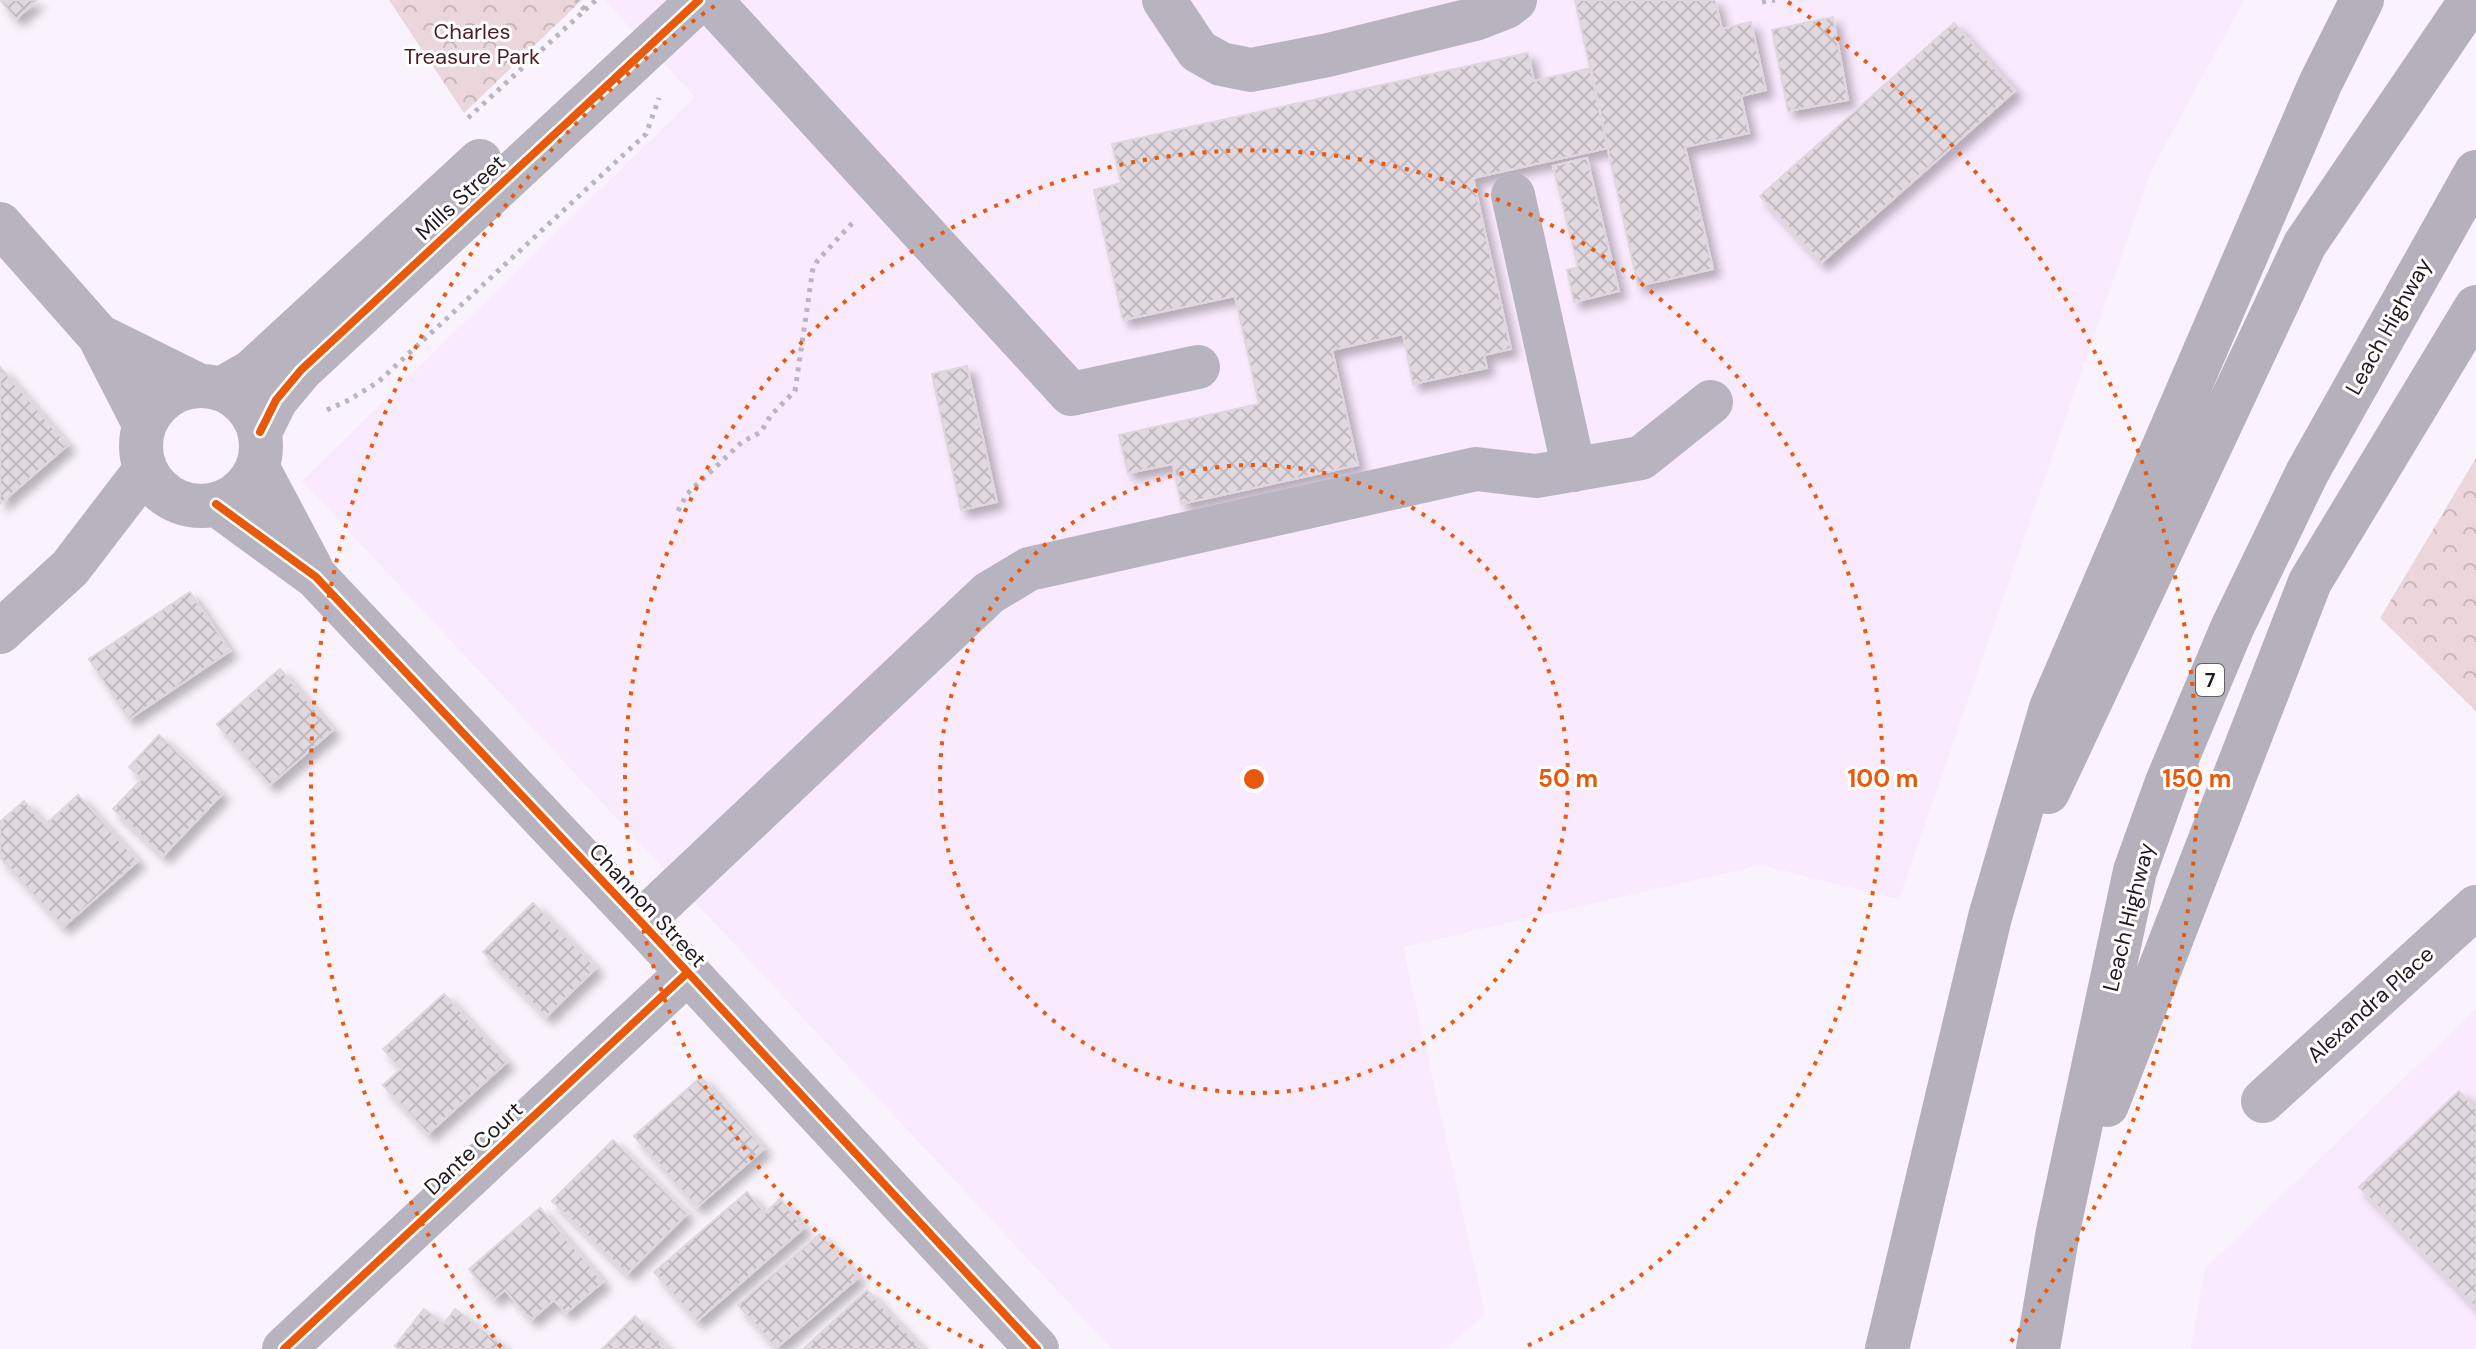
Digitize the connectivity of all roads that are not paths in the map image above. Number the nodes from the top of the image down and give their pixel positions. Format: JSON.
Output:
{"nodes":[{"id":1,"x":654,"y":0,"type":"edge"},
{"id":2,"x":699,"y":0,"type":"edge"},
{"id":3,"x":710,"y":0,"type":"edge"},
{"id":4,"x":1164,"y":0,"type":"edge"},
{"id":5,"x":1515,"y":0,"type":"edge"},
{"id":6,"x":2362,"y":0,"type":"edge"},
{"id":7,"x":2471,"y":0,"type":"edge"},
{"id":8,"x":2476,"y":172,"type":"edge"},
{"id":9,"x":1513,"y":195,"type":"dead end"},
{"id":10,"x":0,"y":224,"type":"edge"},
{"id":11,"x":2476,"y":307,"type":"edge"},
{"id":12,"x":99,"y":336,"type":"junction"},
{"id":13,"x":1198,"y":367,"type":"dead end"},
{"id":14,"x":210,"y":387,"type":"junction"},
{"id":15,"x":1711,"y":402,"type":"dead end"},
{"id":16,"x":144,"y":424,"type":"junction"},
{"id":17,"x":259,"y":450,"type":"junction"},
{"id":18,"x":145,"y":470,"type":"junction"},
{"id":19,"x":1574,"y":470,"type":"junction"},
{"id":20,"x":198,"y":503,"type":"junction"},
{"id":21,"x":70,"y":568,"type":"junction"},
{"id":22,"x":316,"y":577,"type":"junction"},
{"id":23,"x":0,"y":632,"type":"edge"},
{"id":24,"x":2476,"y":907,"type":"edge"},
{"id":25,"x":1990,"y":917,"type":"junction"},
{"id":26,"x":641,"y":922,"type":"junction"},
{"id":27,"x":687,"y":973,"type":"junction"},
{"id":28,"x":2263,"y":1101,"type":"dead end"},
{"id":29,"x":2058,"y":1231,"type":"junction"},
{"id":30,"x":284,"y":1349,"type":"edge"},
{"id":31,"x":1037,"y":1349,"type":"edge"},
{"id":32,"x":1887,"y":1349,"type":"edge"},
{"id":33,"x":2038,"y":1349,"type":"edge"}],
"edges":[{"from":1,"to":14,"type":"street","name":"Mills Street"},
{"from":2,"to":17,"type":"street","name":"Mills Street"},
{"from":3,"to":13,"type":"street"},
{"from":4,"to":5,"type":"street"},
{"from":6,"to":25,"type":"highway"},
{"from":7,"to":25,"type":"highway"},
{"from":8,"to":29,"type":"highway","name":"Leach Highway","number":"7"},
{"from":9,"to":19,"type":"street"},
{"from":10,"to":12,"type":"street"},
{"from":11,"to":29,"type":"highway"},
{"from":12,"to":14,"type":"street"},
{"from":12,"to":16,"type":"street"},
{"from":14,"to":16,"type":"street"},
{"from":14,"to":17,"type":"street"},
{"from":15,"to":19,"type":"street"},
{"from":16,"to":18,"type":"street"},
{"from":17,"to":20,"type":"street"},
{"from":17,"to":22,"type":"street","name":"Channon Street"},
{"from":18,"to":20,"type":"street"},
{"from":18,"to":21,"type":"street"},
{"from":19,"to":26,"type":"street"},
{"from":20,"to":21,"type":"street"},
{"from":20,"to":22,"type":"street","name":"Channon Street"},
{"from":21,"to":23,"type":"street"},
{"from":22,"to":26,"type":"street","name":"Channon Street"},
{"from":24,"to":28,"type":"street","name":"Alexandra Place"},
{"from":25,"to":32,"type":"highway"},
{"from":26,"to":27,"type":"street","name":"Channon Street"},
{"from":27,"to":30,"type":"street","name":"Dante Court"},
{"from":27,"to":31,"type":"street","name":"Channon Street"},
{"from":29,"to":33,"type":"highway","name":"Leach Highway","number":"7"}]}
